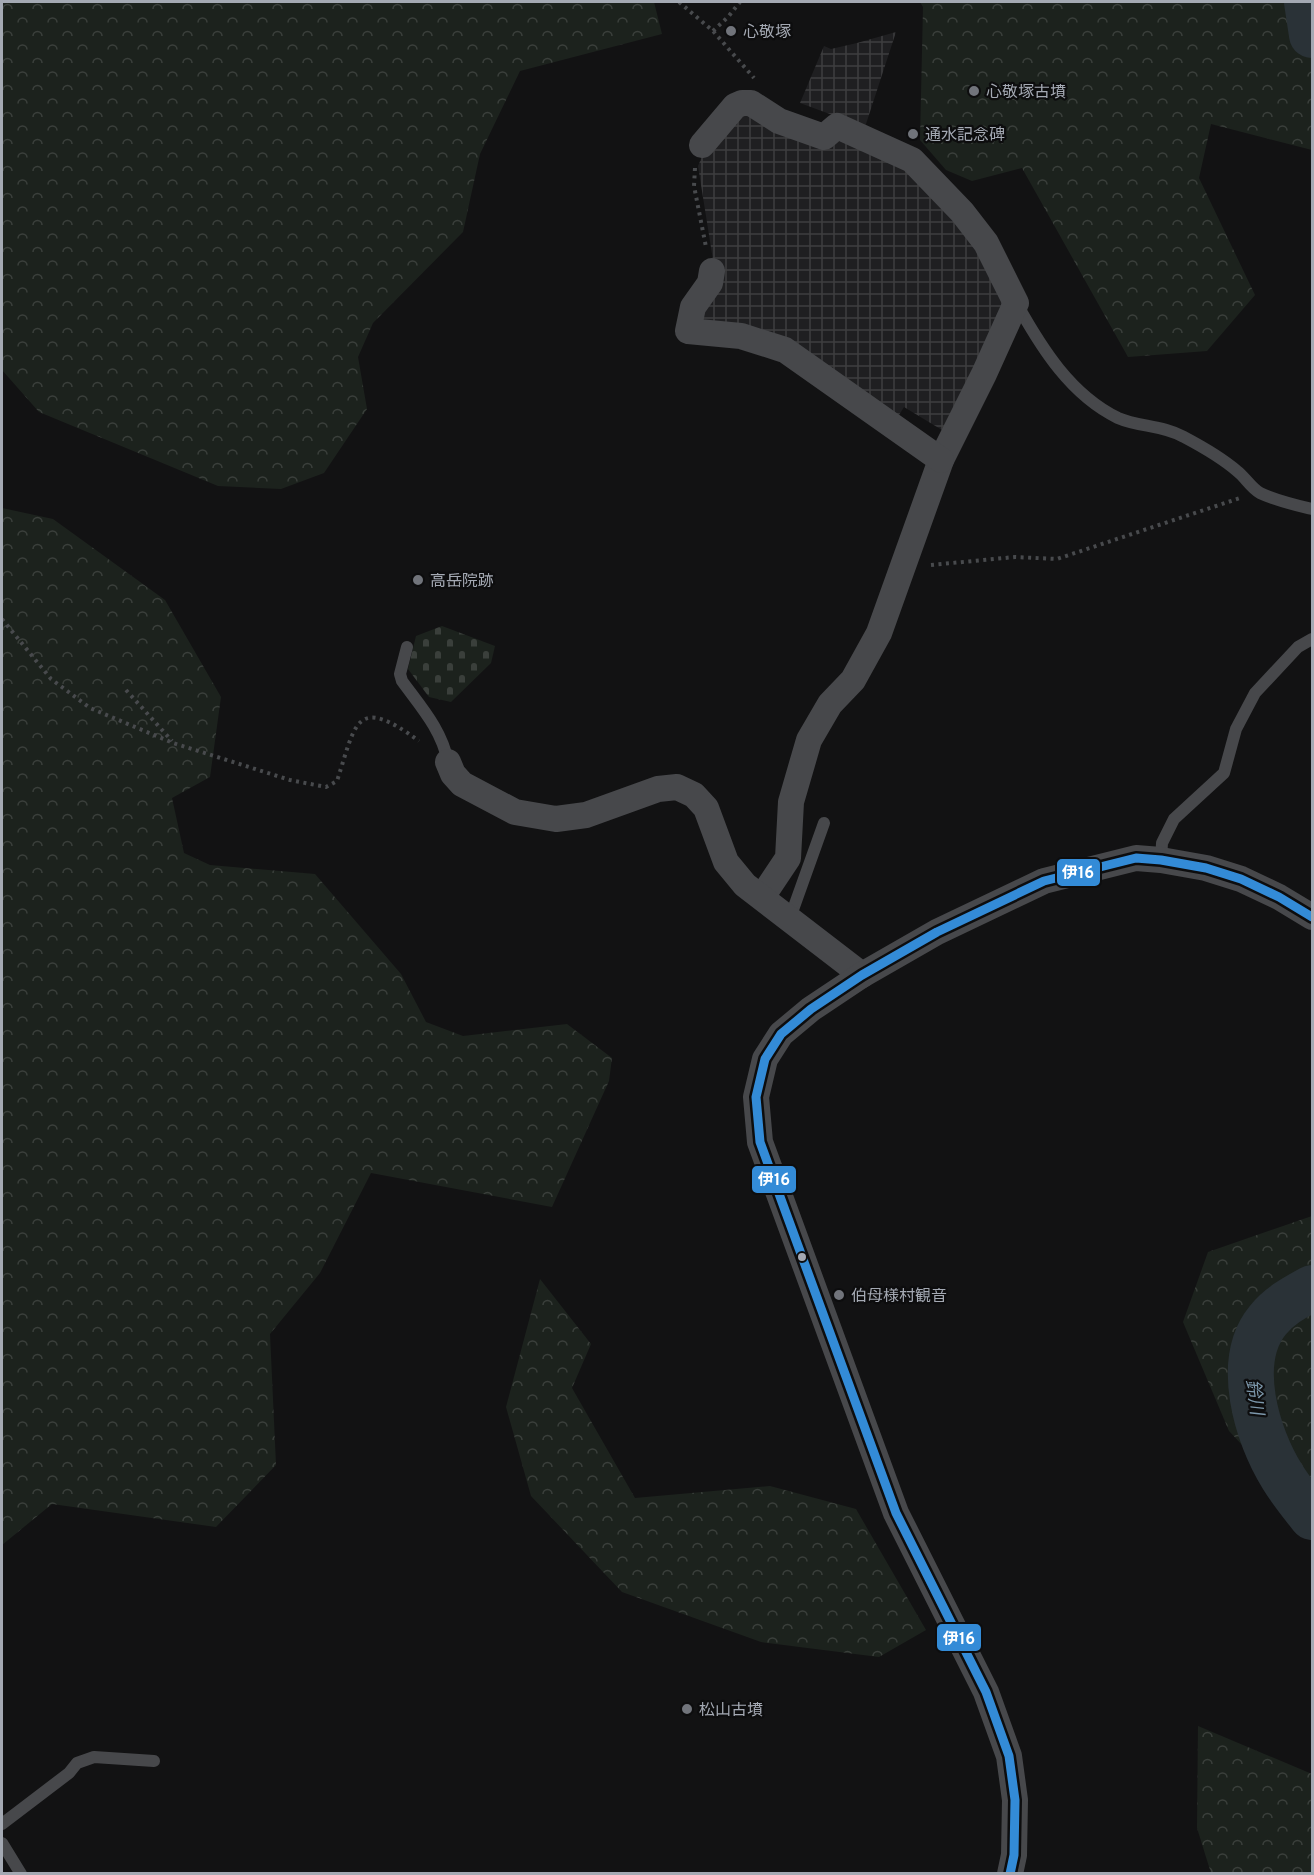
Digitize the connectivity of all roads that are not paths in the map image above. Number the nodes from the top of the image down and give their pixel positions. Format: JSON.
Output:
{"nodes":[{"id":1,"x":702,"y":145,"type":"road end"},
{"id":2,"x":712,"y":271,"type":"road end"},
{"id":3,"x":1016,"y":303,"type":"junction"},
{"id":4,"x":940,"y":460,"type":"junction"},
{"id":5,"x":1312,"y":509,"type":"edge"},
{"id":6,"x":1312,"y":639,"type":"edge"},
{"id":7,"x":407,"y":647,"type":"dead end"},
{"id":8,"x":447,"y":762,"type":"joint"},
{"id":9,"x":824,"y":823,"type":"dead end"},
{"id":10,"x":1161,"y":860,"type":"junction"},
{"id":11,"x":762,"y":897,"type":"junction"},
{"id":12,"x":1312,"y":917,"type":"edge"},
{"id":13,"x":790,"y":918,"type":"junction"},
{"id":14,"x":862,"y":975,"type":"junction"},
{"id":15,"x":154,"y":1761,"type":"dead end"},
{"id":16,"x":2,"y":1824,"type":"edge"},
{"id":17,"x":2,"y":1843,"type":"edge"},
{"id":18,"x":21,"y":1874,"type":"edge"},
{"id":19,"x":1010,"y":1874,"type":"edge"}],
"edges":[{"from":1,"to":3,"type":"street"},
{"from":2,"to":4,"type":"street"},
{"from":3,"to":4,"type":"street"},
{"from":3,"to":5,"type":"lane"},
{"from":4,"to":11,"type":"street"},
{"from":6,"to":10,"type":"lane"},
{"from":7,"to":8,"type":"lane"},
{"from":8,"to":11,"type":"street"},
{"from":9,"to":13,"type":"lane"},
{"from":10,"to":12,"type":"street"},
{"from":10,"to":14,"type":"street"},
{"from":11,"to":13,"type":"street"},
{"from":13,"to":14,"type":"street"},
{"from":14,"to":19,"type":"street"},
{"from":15,"to":16,"type":"lane"},
{"from":17,"to":18,"type":"lane"}]}
